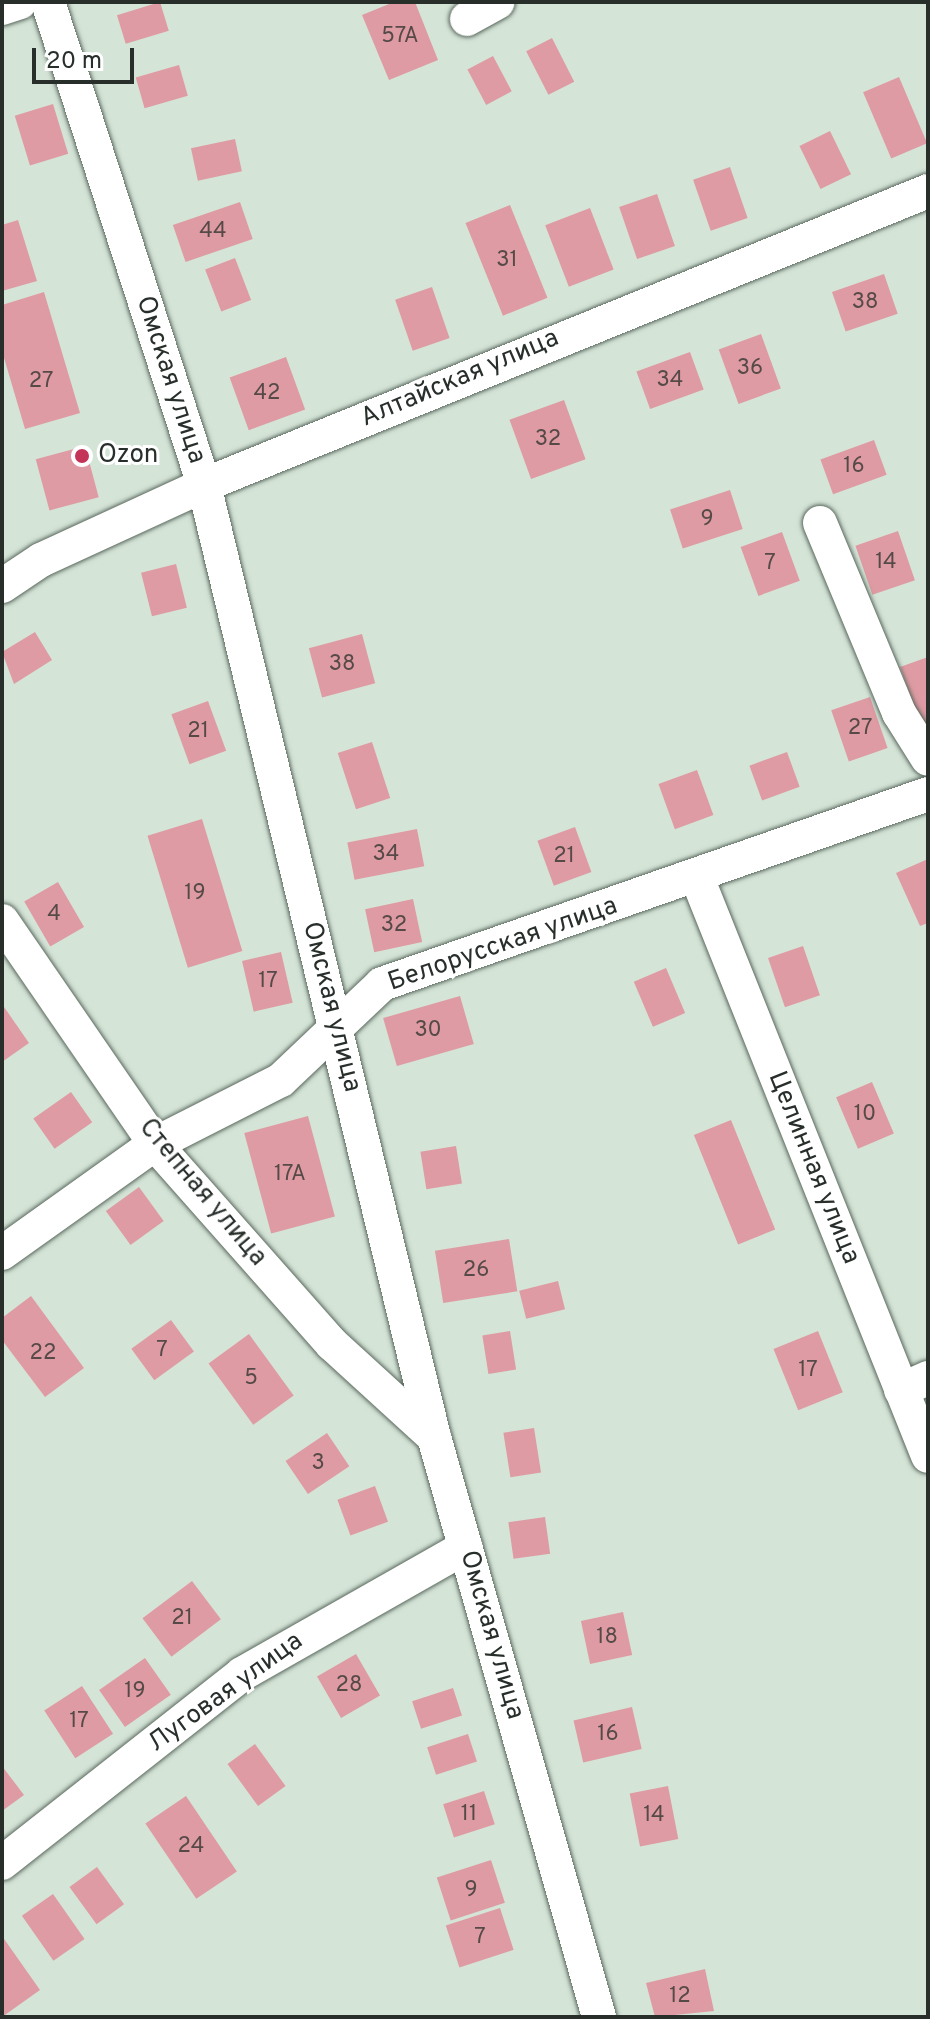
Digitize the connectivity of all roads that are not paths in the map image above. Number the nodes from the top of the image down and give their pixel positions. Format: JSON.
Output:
{"nodes":[{"id":1,"x":20,"y":2,"type":"edge"},
{"id":2,"x":48,"y":2,"type":"edge"},
{"id":3,"x":498,"y":2,"type":"edge"},
{"id":4,"x":2,"y":8,"type":"edge"},
{"id":5,"x":467,"y":19,"type":"dead end"},
{"id":6,"x":928,"y":191,"type":"edge"},
{"id":7,"x":204,"y":485,"type":"junction"},
{"id":8,"x":820,"y":523,"type":"dead end"},
{"id":9,"x":2,"y":586,"type":"edge"},
{"id":10,"x":928,"y":759,"type":"edge"},
{"id":11,"x":928,"y":794,"type":"edge"},
{"id":12,"x":698,"y":880,"type":"junction"},
{"id":13,"x":2,"y":921,"type":"edge"},
{"id":14,"x":335,"y":1024,"type":"junction"},
{"id":15,"x":155,"y":1144,"type":"junction"},
{"id":16,"x":2,"y":1253,"type":"edge"},
{"id":17,"x":914,"y":1384,"type":"edge"},
{"id":18,"x":434,"y":1437,"type":"junction"},
{"id":19,"x":928,"y":1456,"type":"edge"},
{"id":20,"x":466,"y":1547,"type":"junction"},
{"id":21,"x":2,"y":1863,"type":"edge"},
{"id":22,"x":599,"y":2017,"type":"edge"}],
"edges":[{"from":1,"to":4,"type":"street"},
{"from":2,"to":7,"type":"street","name":"Омская улица"},
{"from":3,"to":5,"type":"street"},
{"from":6,"to":7,"type":"street","name":"Алтайская улица"},
{"from":7,"to":9,"type":"street","name":"Алтайская улица"},
{"from":7,"to":14,"type":"street","name":"Омская улица"},
{"from":8,"to":10,"type":"street"},
{"from":11,"to":12,"type":"street","name":"Белорусская улица"},
{"from":12,"to":14,"type":"street","name":"Белорусская улица"},
{"from":12,"to":17,"type":"street","name":"Целинная улица"},
{"from":13,"to":15,"type":"street","name":"Степная улица"},
{"from":14,"to":15,"type":"street","name":"Белорусская улица"},
{"from":14,"to":18,"type":"street","name":"Омская улица"},
{"from":15,"to":16,"type":"street","name":"Белорусская улица"},
{"from":15,"to":18,"type":"street","name":"Степная улица"},
{"from":17,"to":19,"type":"street","name":"Целинная улица"},
{"from":18,"to":20,"type":"street","name":"Омская улица"},
{"from":20,"to":21,"type":"street","name":"Луговая улица"},
{"from":20,"to":22,"type":"street","name":"Омская улица"}]}
